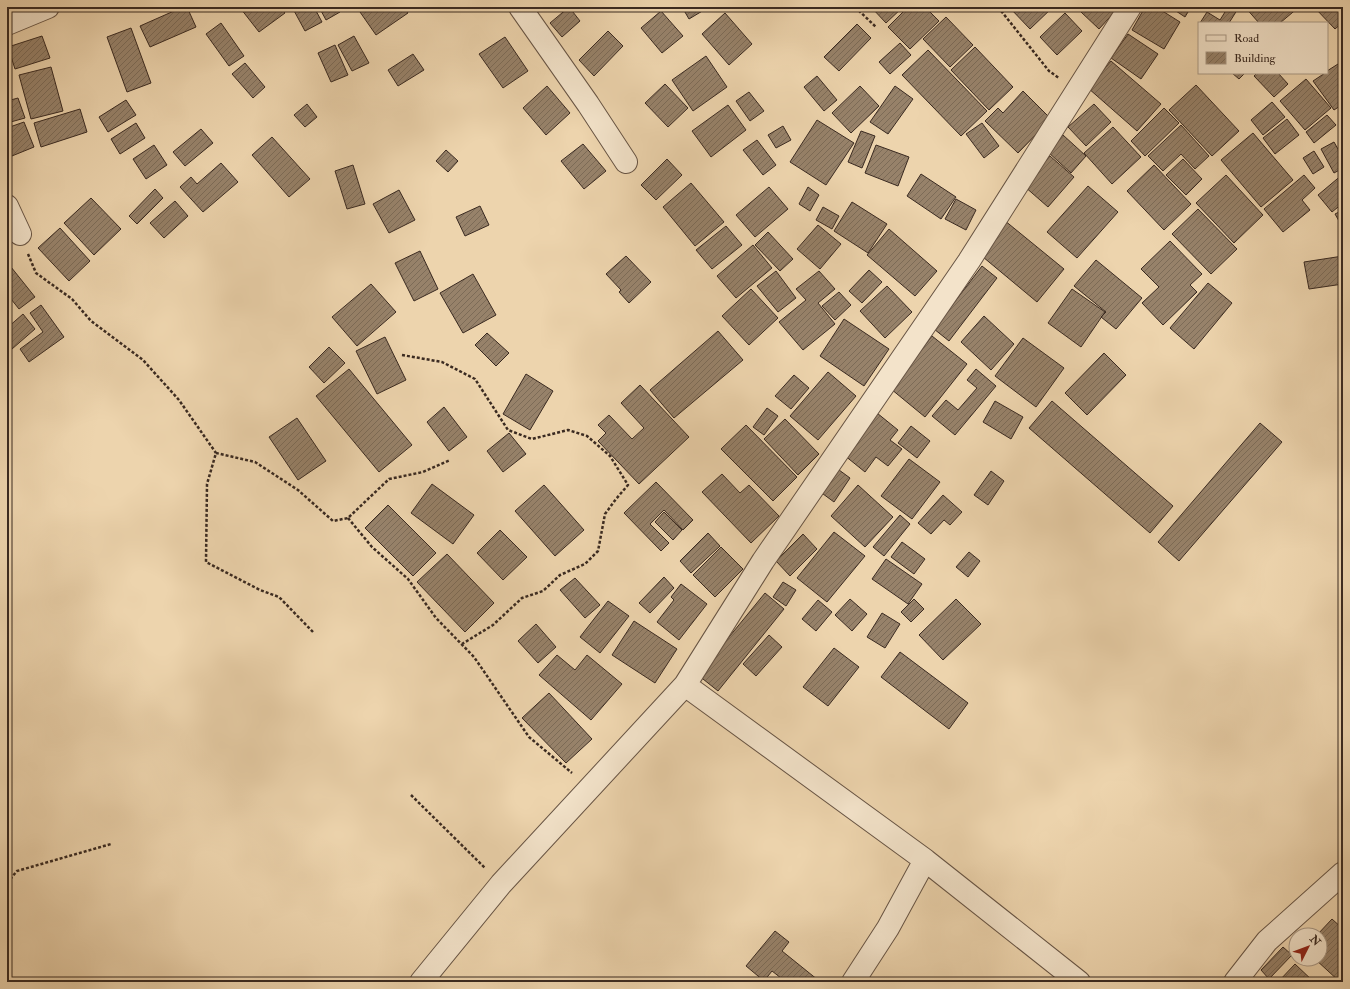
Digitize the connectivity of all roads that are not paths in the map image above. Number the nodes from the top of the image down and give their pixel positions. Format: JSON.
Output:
{"nodes":[{"id":1,"x":48,"y":7,"type":"edge"},
{"id":2,"x":520,"y":7,"type":"edge"},
{"id":3,"x":1130,"y":7,"type":"edge"},
{"id":4,"x":7,"y":24,"type":"edge"},
{"id":5,"x":626,"y":162,"type":"dead end"},
{"id":6,"x":7,"y":206,"type":"edge"},
{"id":7,"x":20,"y":234,"type":"road end"},
{"id":8,"x":685,"y":686,"type":"junction"},
{"id":9,"x":925,"y":860,"type":"junction"},
{"id":10,"x":1343,"y":873,"type":"edge"},
{"id":11,"x":422,"y":982,"type":"edge"},
{"id":12,"x":853,"y":982,"type":"edge"},
{"id":13,"x":1079,"y":982,"type":"edge"},
{"id":14,"x":1235,"y":982,"type":"edge"}],
"edges":[{"from":1,"to":4,"type":"street"},
{"from":2,"to":5,"type":"street"},
{"from":3,"to":8,"type":"street"},
{"from":6,"to":7,"type":"street"},
{"from":8,"to":9,"type":"street"},
{"from":8,"to":11,"type":"street"},
{"from":9,"to":12,"type":"street"},
{"from":9,"to":13,"type":"street"},
{"from":10,"to":14,"type":"street"}]}
